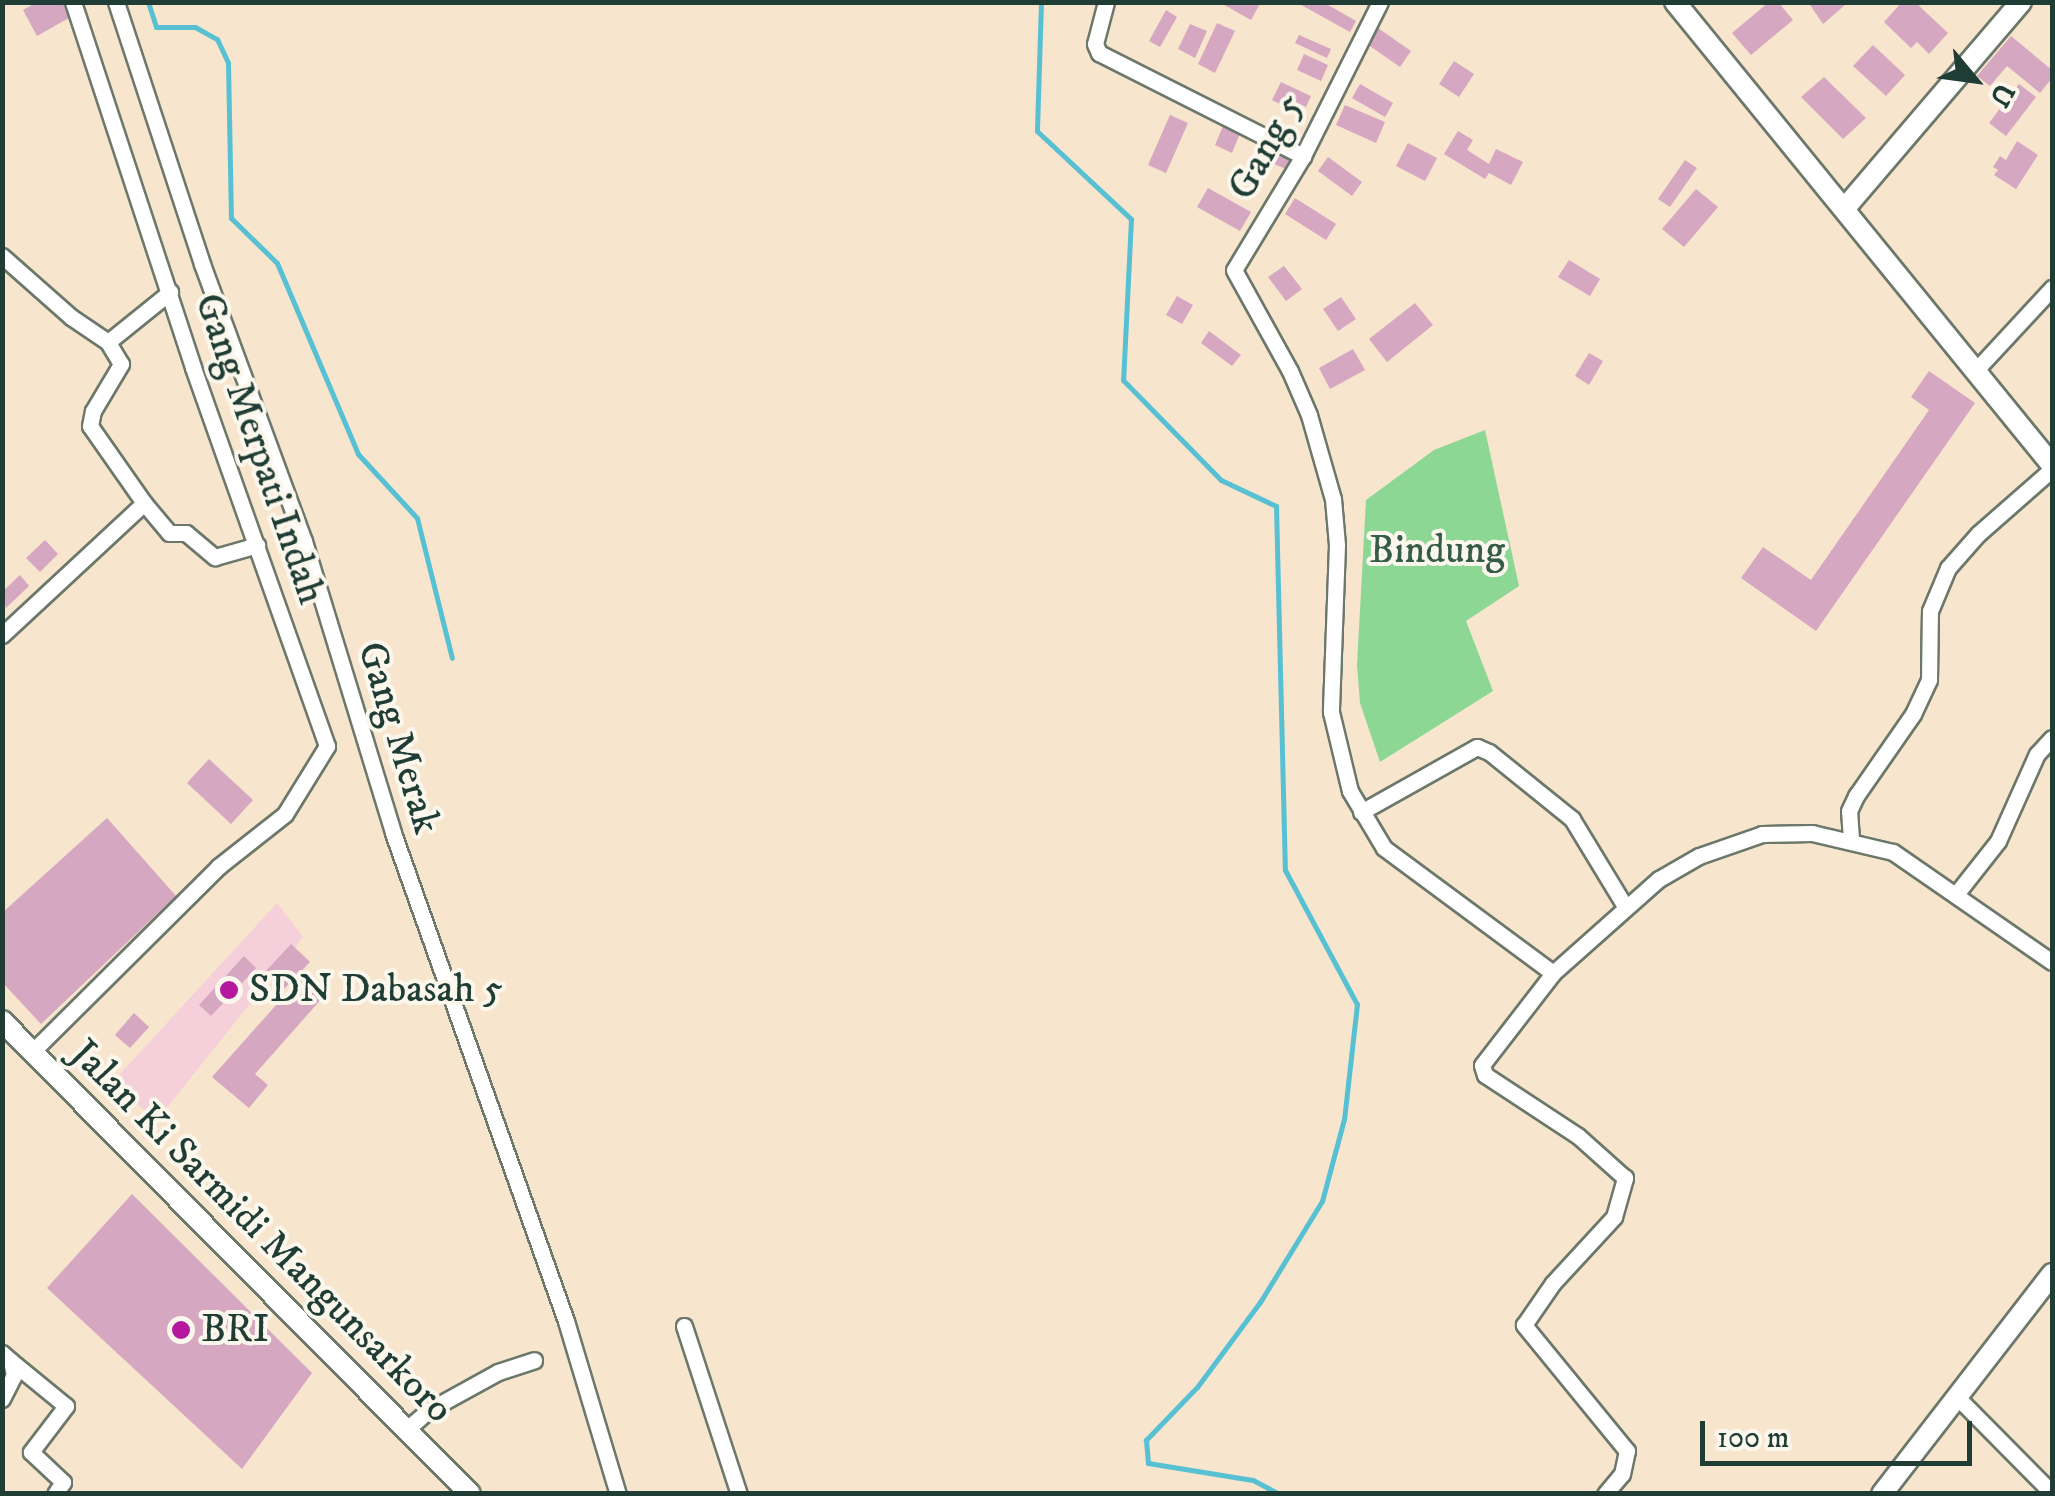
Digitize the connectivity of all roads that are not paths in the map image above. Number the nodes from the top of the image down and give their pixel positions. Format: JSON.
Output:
{"nodes":[{"id":1,"x":73,"y":2,"type":"edge"},
{"id":2,"x":116,"y":2,"type":"edge"},
{"id":3,"x":1106,"y":2,"type":"edge"},
{"id":4,"x":1380,"y":2,"type":"edge"},
{"id":5,"x":1674,"y":2,"type":"edge"},
{"id":6,"x":2021,"y":2,"type":"edge"},
{"id":7,"x":1304,"y":156,"type":"junction"},
{"id":8,"x":1845,"y":208,"type":"junction"},
{"id":9,"x":2,"y":256,"type":"edge"},
{"id":10,"x":2052,"y":288,"type":"edge"},
{"id":11,"x":170,"y":292,"type":"junction"},
{"id":12,"x":108,"y":342,"type":"junction"},
{"id":13,"x":1976,"y":370,"type":"junction"},
{"id":14,"x":2052,"y":467,"type":"edge"},
{"id":15,"x":144,"y":503,"type":"junction"},
{"id":16,"x":257,"y":545,"type":"junction"},
{"id":17,"x":2,"y":635,"type":"edge"},
{"id":18,"x":2052,"y":738,"type":"edge"},
{"id":19,"x":1361,"y":812,"type":"junction"},
{"id":20,"x":1851,"y":839,"type":"junction"},
{"id":21,"x":1957,"y":893,"type":"junction"},
{"id":22,"x":1626,"y":906,"type":"junction"},
{"id":23,"x":2052,"y":962,"type":"edge"},
{"id":24,"x":1553,"y":973,"type":"junction"},
{"id":25,"x":2,"y":1020,"type":"edge"},
{"id":26,"x":37,"y":1047,"type":"dead end"},
{"id":27,"x":2052,"y":1274,"type":"edge"},
{"id":28,"x":684,"y":1326,"type":"dead end"},
{"id":29,"x":7,"y":1357,"type":"edge"},
{"id":30,"x":534,"y":1360,"type":"dead end"},
{"id":31,"x":1958,"y":1398,"type":"junction"},
{"id":32,"x":2,"y":1399,"type":"edge"},
{"id":33,"x":407,"y":1429,"type":"junction"},
{"id":34,"x":2052,"y":1493,"type":"edge"},
{"id":35,"x":55,"y":1494,"type":"edge"},
{"id":36,"x":470,"y":1494,"type":"edge"},
{"id":37,"x":618,"y":1494,"type":"edge"},
{"id":38,"x":740,"y":1494,"type":"edge"},
{"id":39,"x":1605,"y":1494,"type":"edge"},
{"id":40,"x":1882,"y":1494,"type":"edge"}],
"edges":[{"from":1,"to":11,"type":"street","name":"Gang Merpati Indah"},
{"from":2,"to":37,"type":"street","name":"Gang Merak"},
{"from":3,"to":7,"type":"street"},
{"from":4,"to":7,"type":"street","name":"Gang 5"},
{"from":5,"to":8,"type":"main road"},
{"from":6,"to":8,"type":"main road"},
{"from":7,"to":19,"type":"street","name":"Gang 5"},
{"from":8,"to":13,"type":"main road"},
{"from":9,"to":12,"type":"street"},
{"from":10,"to":13,"type":"street"},
{"from":11,"to":12,"type":"street"},
{"from":11,"to":16,"type":"street","name":"Gang Merpati Indah"},
{"from":12,"to":15,"type":"street"},
{"from":13,"to":14,"type":"main road"},
{"from":14,"to":20,"type":"street"},
{"from":15,"to":16,"type":"street"},
{"from":15,"to":17,"type":"street"},
{"from":16,"to":26,"type":"street","name":"Gang Merpati Indah"},
{"from":18,"to":21,"type":"street"},
{"from":19,"to":22,"type":"street"},
{"from":19,"to":24,"type":"street"},
{"from":20,"to":21,"type":"street"},
{"from":20,"to":22,"type":"street"},
{"from":21,"to":23,"type":"street"},
{"from":22,"to":24,"type":"street"},
{"from":24,"to":39,"type":"street"},
{"from":25,"to":33,"type":"main road","name":"Jalan Ki Sarmidi Mangunsarkoro"},
{"from":27,"to":31,"type":"main road"},
{"from":28,"to":38,"type":"street"},
{"from":29,"to":32,"type":"street"},
{"from":29,"to":35,"type":"street"},
{"from":30,"to":33,"type":"street"},
{"from":31,"to":34,"type":"street"},
{"from":31,"to":40,"type":"main road"},
{"from":33,"to":36,"type":"main road","name":"Jalan Ki Sarmidi Mangunsarkoro"}]}
